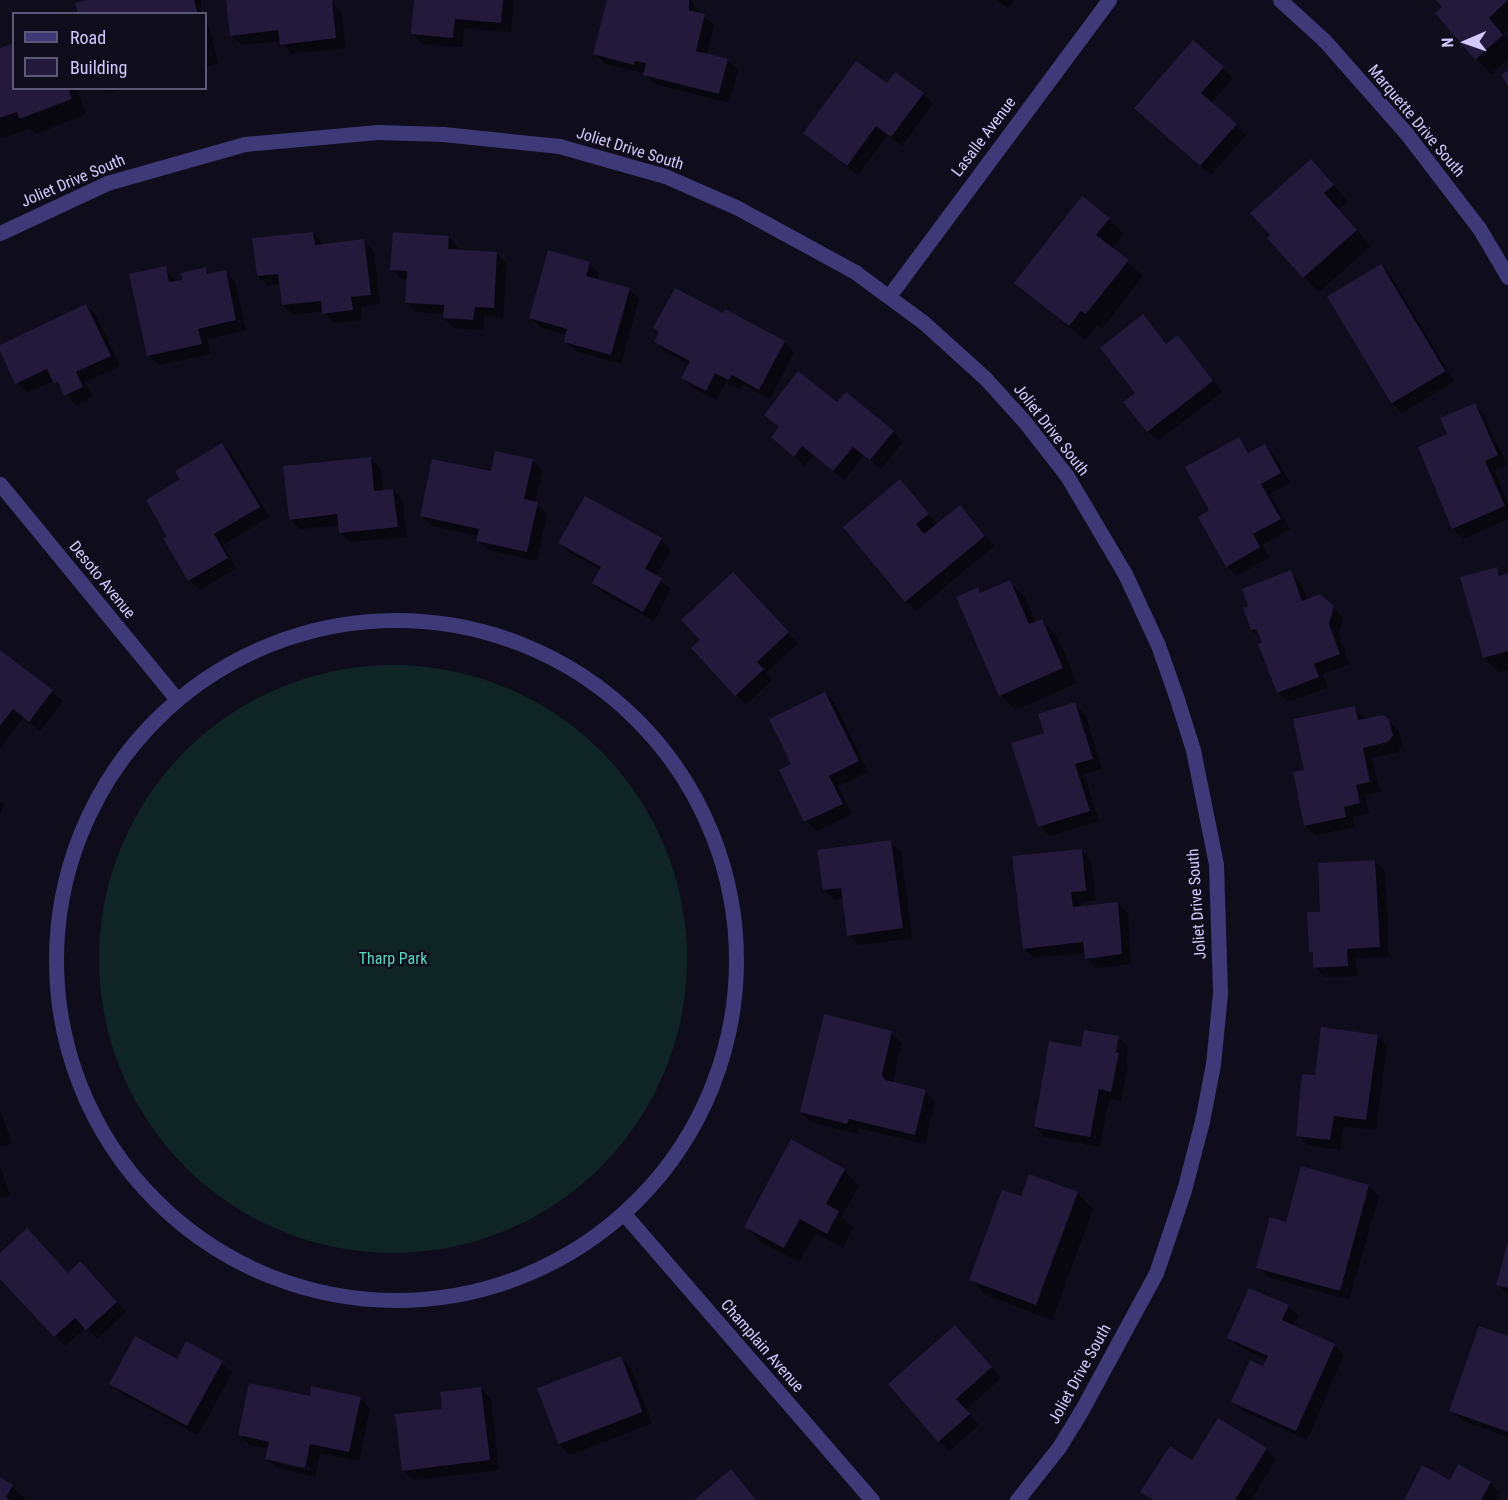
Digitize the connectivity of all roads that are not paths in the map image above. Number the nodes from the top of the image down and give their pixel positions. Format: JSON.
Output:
{"nodes":[{"id":1,"x":1109,"y":0,"type":"edge"},
{"id":2,"x":1280,"y":0,"type":"edge"},
{"id":3,"x":0,"y":233,"type":"edge"},
{"id":4,"x":1508,"y":277,"type":"edge"},
{"id":5,"x":889,"y":296,"type":"junction"},
{"id":6,"x":0,"y":484,"type":"edge"},
{"id":7,"x":176,"y":698,"type":"junction"},
{"id":8,"x":625,"y":1215,"type":"junction"},
{"id":9,"x":872,"y":1500,"type":"edge"},
{"id":10,"x":1017,"y":1500,"type":"edge"}],
"edges":[{"from":1,"to":5,"type":"street","name":"Lasalle Avenue"},
{"from":2,"to":4,"type":"street","name":"Marquette Drive South"},
{"from":3,"to":5,"type":"street","name":"Joliet Drive South"},
{"from":5,"to":10,"type":"street","name":"Joliet Drive South"},
{"from":6,"to":7,"type":"street","name":"Desoto Avenue"},
{"from":7,"to":8,"type":"street"},
{"from":7,"to":8,"type":"street"},
{"from":8,"to":9,"type":"street","name":"Champlain Avenue"}]}
